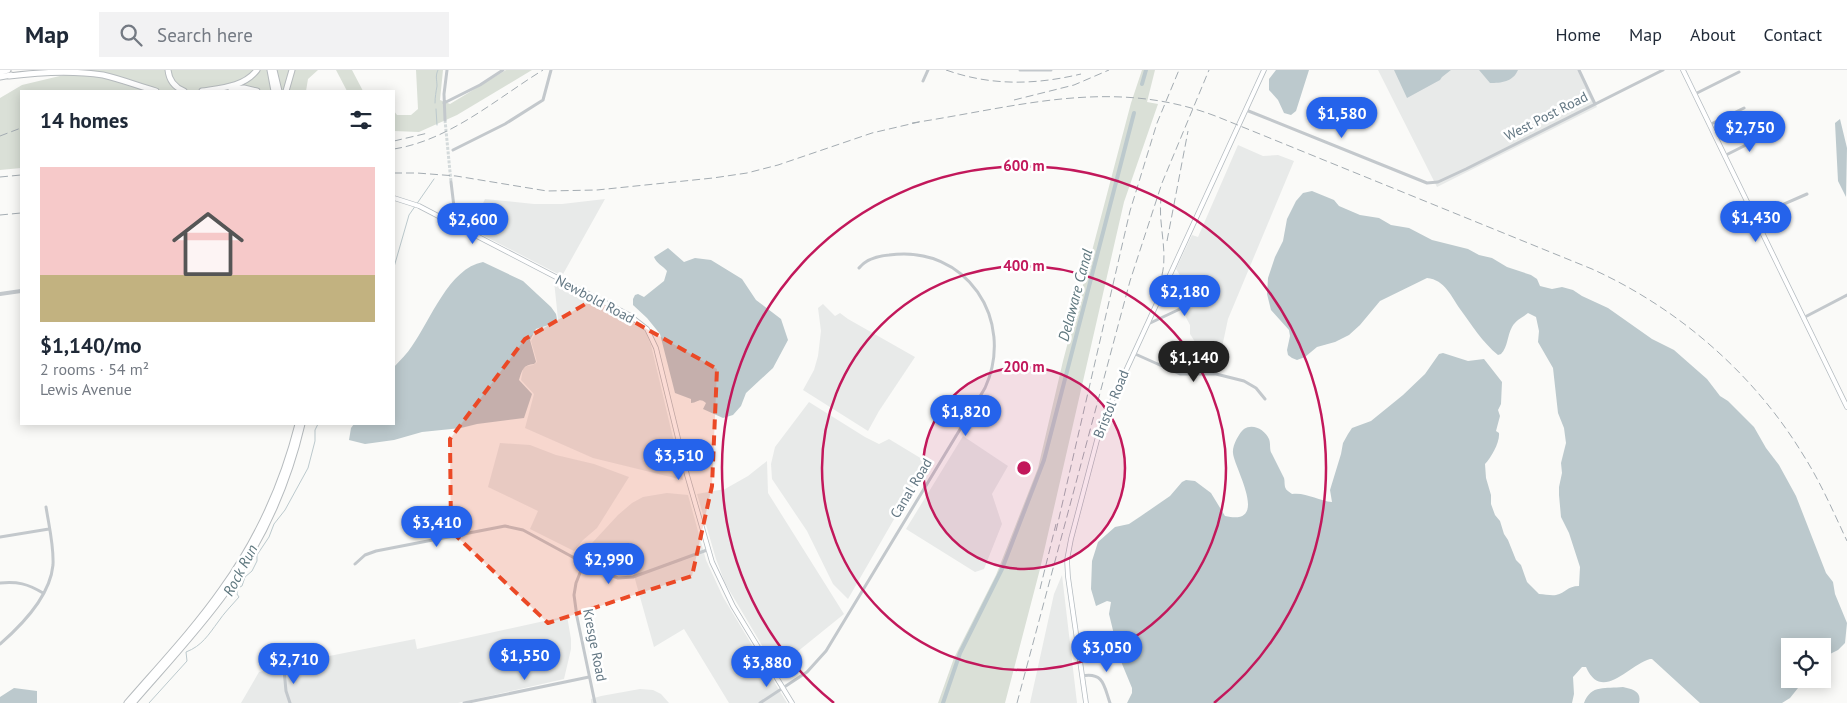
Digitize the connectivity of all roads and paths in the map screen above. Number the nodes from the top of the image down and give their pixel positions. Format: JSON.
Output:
{"nodes":[{"id":1,"x":31,"y":70,"type":"edge"},
{"id":2,"x":168,"y":70,"type":"edge"},
{"id":3,"x":257,"y":70,"type":"edge"},
{"id":4,"x":270,"y":70,"type":"edge"},
{"id":5,"x":274,"y":70,"type":"edge"},
{"id":6,"x":292,"y":70,"type":"edge"},
{"id":7,"x":447,"y":70,"type":"edge"},
{"id":8,"x":503,"y":70,"type":"edge"},
{"id":9,"x":551,"y":70,"type":"edge"},
{"id":10,"x":928,"y":70,"type":"edge"},
{"id":11,"x":1020,"y":70,"type":"edge"},
{"id":12,"x":1051,"y":70,"type":"edge"},
{"id":13,"x":1264,"y":70,"type":"edge"},
{"id":14,"x":1579,"y":70,"type":"edge"},
{"id":15,"x":1663,"y":70,"type":"edge"},
{"id":16,"x":1683,"y":70,"type":"edge"},
{"id":17,"x":0,"y":72,"type":"edge"},
{"id":18,"x":1739,"y":72,"type":"dead end"},
{"id":19,"x":8,"y":73,"type":"edge"},
{"id":20,"x":0,"y":77,"type":"edge"},
{"id":21,"x":923,"y":82,"type":"dead end"},
{"id":22,"x":153,"y":90,"type":"edge"},
{"id":23,"x":183,"y":90,"type":"edge"},
{"id":24,"x":207,"y":90,"type":"edge"},
{"id":25,"x":226,"y":90,"type":"edge"},
{"id":26,"x":252,"y":90,"type":"edge"},
{"id":27,"x":274,"y":90,"type":"edge"},
{"id":28,"x":279,"y":90,"type":"edge"},
{"id":29,"x":286,"y":90,"type":"edge"},
{"id":30,"x":1695,"y":94,"type":"junction"},
{"id":31,"x":444,"y":102,"type":"junction"},
{"id":32,"x":1595,"y":104,"type":"junction"},
{"id":33,"x":1744,"y":108,"type":"dead end"},
{"id":34,"x":1246,"y":110,"type":"junction"},
{"id":35,"x":446,"y":120,"type":"tunnel mouth"},
{"id":36,"x":1710,"y":125,"type":"junction"},
{"id":37,"x":1768,"y":134,"type":"dead end"},
{"id":38,"x":453,"y":150,"type":"dead end"},
{"id":39,"x":1724,"y":156,"type":"junction"},
{"id":40,"x":451,"y":182,"type":"tunnel mouth"},
{"id":41,"x":1807,"y":194,"type":"dead end"},
{"id":42,"x":395,"y":198,"type":"edge"},
{"id":43,"x":454,"y":207,"type":"junction"},
{"id":44,"x":1754,"y":217,"type":"junction"},
{"id":45,"x":443,"y":219,"type":"junction"},
{"id":46,"x":458,"y":226,"type":"junction"},
{"id":47,"x":859,"y":268,"type":"dead end"},
{"id":48,"x":20,"y":291,"type":"edge"},
{"id":49,"x":1216,"y":292,"type":"dead end"},
{"id":50,"x":0,"y":294,"type":"edge"},
{"id":51,"x":1847,"y":295,"type":"edge"},
{"id":52,"x":1803,"y":318,"type":"junction"},
{"id":53,"x":1145,"y":326,"type":"junction"},
{"id":54,"x":1132,"y":352,"type":"junction"},
{"id":55,"x":1265,"y":399,"type":"dead end"},
{"id":56,"x":1847,"y":407,"type":"edge"},
{"id":57,"x":300,"y":425,"type":"edge"},
{"id":58,"x":300,"y":425,"type":"edge"},
{"id":59,"x":46,"y":507,"type":"dead end"},
{"id":60,"x":49,"y":530,"type":"junction"},
{"id":61,"x":0,"y":537,"type":"edge"},
{"id":62,"x":707,"y":550,"type":"junction"},
{"id":63,"x":584,"y":563,"type":"junction"},
{"id":64,"x":355,"y":564,"type":"dead end"},
{"id":65,"x":0,"y":583,"type":"edge"},
{"id":66,"x":43,"y":593,"type":"junction"},
{"id":67,"x":0,"y":644,"type":"edge"},
{"id":68,"x":284,"y":670,"type":"dead end"},
{"id":69,"x":1082,"y":676,"type":"junction"},
{"id":70,"x":589,"y":677,"type":"junction"},
{"id":71,"x":783,"y":688,"type":"junction"},
{"id":72,"x":127,"y":703,"type":"edge"},
{"id":73,"x":133,"y":703,"type":"edge"},
{"id":74,"x":290,"y":703,"type":"edge"},
{"id":75,"x":464,"y":703,"type":"edge"},
{"id":76,"x":594,"y":703,"type":"edge"},
{"id":77,"x":760,"y":703,"type":"edge"},
{"id":78,"x":792,"y":703,"type":"edge"},
{"id":79,"x":1086,"y":703,"type":"edge"},
{"id":80,"x":1110,"y":703,"type":"edge"}],
"edges":[{"from":1,"to":19,"type":"highway"},
{"from":2,"to":23,"type":"highway"},
{"from":3,"to":24,"type":"highway"},
{"from":4,"to":27,"type":"highway"},
{"from":5,"to":28,"type":"highway"},
{"from":6,"to":29,"type":"highway"},
{"from":7,"to":31,"type":"street"},
{"from":8,"to":31,"type":"street"},
{"from":9,"to":38,"type":"street"},
{"from":10,"to":21,"type":"street"},
{"from":11,"to":12,"type":"street"},
{"from":13,"to":34,"type":"main road","name":"Bristol Road"},
{"from":14,"to":32,"type":"street"},
{"from":15,"to":32,"type":"street","name":"West Post Road"},
{"from":16,"to":30,"type":"main road"},
{"from":17,"to":19,"type":"highway"},
{"from":18,"to":30,"type":"street"},
{"from":19,"to":20,"type":"highway"},
{"from":19,"to":22,"type":"highway"},
{"from":25,"to":26,"type":"highway"},
{"from":30,"to":36,"type":"main road"},
{"from":31,"to":35,"type":"street"},
{"from":32,"to":34,"type":"street","name":"West Post Road"},
{"from":33,"to":36,"type":"street"},
{"from":34,"to":53,"type":"main road","name":"Bristol Road"},
{"from":36,"to":39,"type":"main road"},
{"from":37,"to":39,"type":"street"},
{"from":39,"to":44,"type":"main road"},
{"from":40,"to":43,"type":"street"},
{"from":41,"to":44,"type":"street"},
{"from":42,"to":45,"type":"main road","name":"Newbold Road"},
{"from":43,"to":45,"type":"main road"},
{"from":43,"to":46,"type":"main road"},
{"from":44,"to":52,"type":"main road"},
{"from":45,"to":46,"type":"main road","name":"Newbold Road"},
{"from":46,"to":62,"type":"main road","name":"Newbold Road"},
{"from":47,"to":71,"type":"street","name":"Canal Road"},
{"from":48,"to":50,"type":"street"},
{"from":49,"to":53,"type":"street"},
{"from":51,"to":52,"type":"street"},
{"from":52,"to":56,"type":"main road"},
{"from":53,"to":54,"type":"main road","name":"Bristol Road"},
{"from":54,"to":55,"type":"street"},
{"from":54,"to":69,"type":"main road","name":"Bristol Road"},
{"from":57,"to":72,"type":"highway"},
{"from":58,"to":73,"type":"highway"},
{"from":59,"to":60,"type":"street"},
{"from":60,"to":61,"type":"street"},
{"from":60,"to":66,"type":"street"},
{"from":62,"to":63,"type":"street"},
{"from":62,"to":71,"type":"main road","name":"Newbold Road"},
{"from":63,"to":64,"type":"street"},
{"from":63,"to":70,"type":"street","name":"Kresge Road"},
{"from":65,"to":66,"type":"street"},
{"from":66,"to":67,"type":"street"},
{"from":68,"to":74,"type":"street"},
{"from":69,"to":79,"type":"main road","name":"Bristol Road"},
{"from":69,"to":80,"type":"street"},
{"from":70,"to":75,"type":"street"},
{"from":70,"to":76,"type":"street","name":"Kresge Road"},
{"from":71,"to":77,"type":"street","name":"Canal Road"},
{"from":71,"to":78,"type":"main road","name":"Newbold Road"}]}
